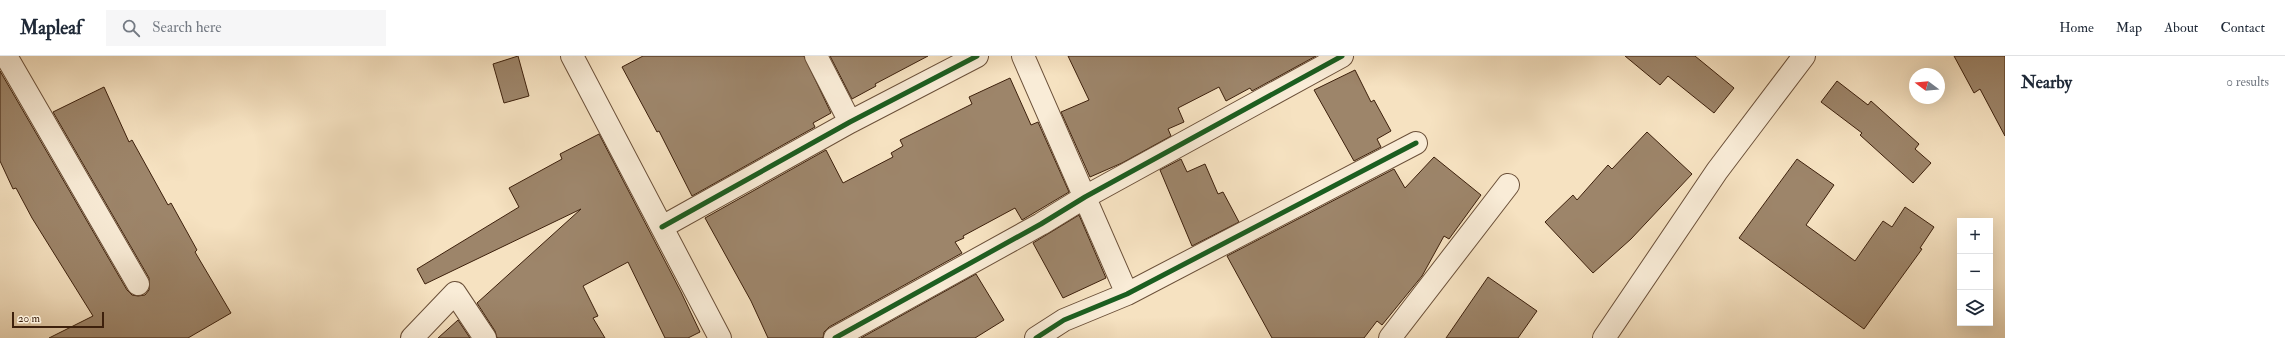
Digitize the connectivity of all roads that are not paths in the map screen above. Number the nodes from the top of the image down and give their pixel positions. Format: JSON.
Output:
{"nodes":[{"id":1,"x":6,"y":56,"type":"edge"},
{"id":2,"x":816,"y":56,"type":"edge"},
{"id":3,"x":977,"y":56,"type":"edge"},
{"id":4,"x":1022,"y":56,"type":"edge"},
{"id":5,"x":1342,"y":56,"type":"edge"},
{"id":6,"x":1804,"y":56,"type":"edge"},
{"id":7,"x":577,"y":57,"type":"edge"},
{"id":8,"x":850,"y":122,"type":"junction"},
{"id":9,"x":1416,"y":143,"type":"dead end"},
{"id":10,"x":1508,"y":185,"type":"dead end"},
{"id":11,"x":1085,"y":197,"type":"junction"},
{"id":12,"x":662,"y":227,"type":"junction"},
{"id":13,"x":138,"y":284,"type":"dead end"},
{"id":14,"x":1127,"y":294,"type":"junction"},
{"id":15,"x":412,"y":338,"type":"edge"},
{"id":16,"x":485,"y":338,"type":"edge"},
{"id":17,"x":720,"y":338,"type":"edge"},
{"id":18,"x":835,"y":338,"type":"edge"},
{"id":19,"x":1036,"y":338,"type":"edge"},
{"id":20,"x":1390,"y":338,"type":"edge"},
{"id":21,"x":1604,"y":338,"type":"edge"}],
"edges":[{"from":1,"to":13,"type":"street"},
{"from":2,"to":8,"type":"street"},
{"from":3,"to":8,"type":"street"},
{"from":4,"to":11,"type":"street"},
{"from":5,"to":11,"type":"street"},
{"from":6,"to":21,"type":"street"},
{"from":7,"to":12,"type":"street"},
{"from":8,"to":12,"type":"street"},
{"from":9,"to":14,"type":"street"},
{"from":10,"to":20,"type":"street"},
{"from":11,"to":14,"type":"street"},
{"from":11,"to":18,"type":"street"},
{"from":12,"to":17,"type":"street"},
{"from":14,"to":19,"type":"street"},
{"from":15,"to":16,"type":"street"}]}
